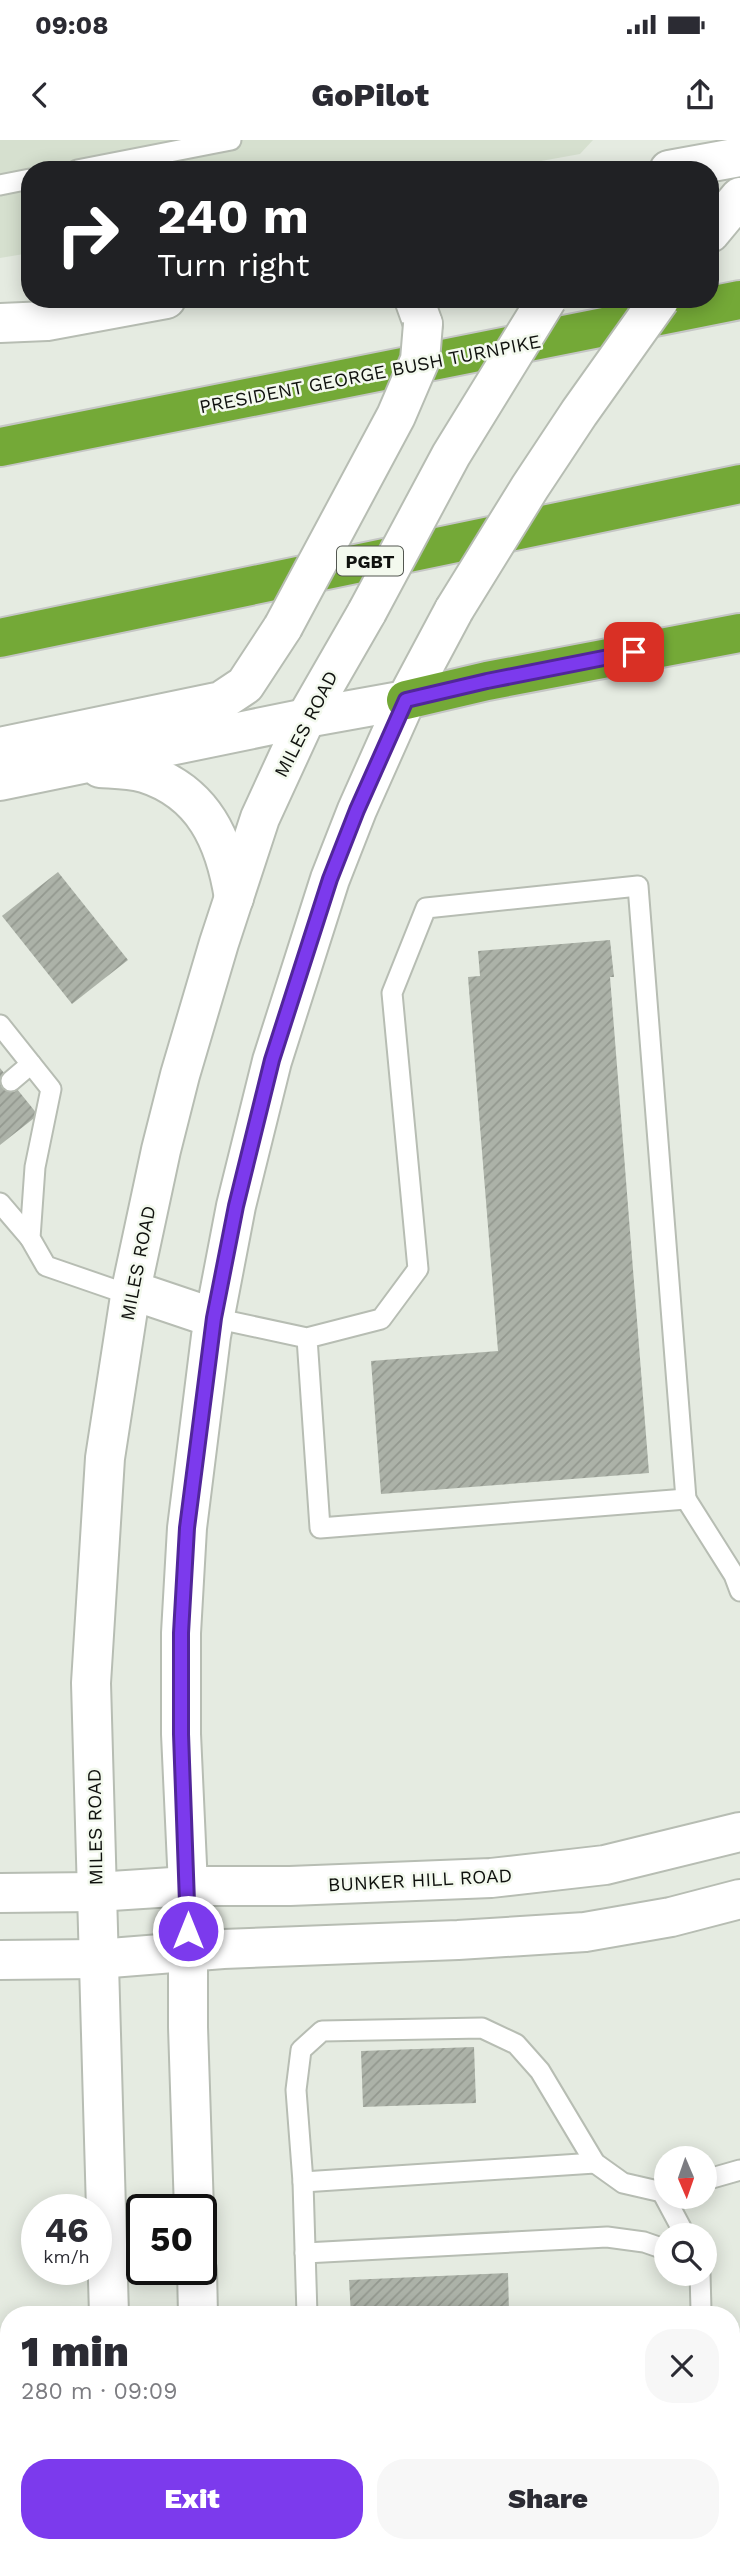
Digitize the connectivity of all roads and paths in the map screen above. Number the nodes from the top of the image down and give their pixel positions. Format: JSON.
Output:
{"nodes":[{"id":1,"x":671,"y":140,"type":"edge"},
{"id":2,"x":225,"y":141,"type":"edge"},
{"id":3,"x":740,"y":157,"type":"edge"},
{"id":4,"x":123,"y":161,"type":"edge"},
{"id":5,"x":653,"y":161,"type":"edge"},
{"id":6,"x":718,"y":161,"type":"edge"},
{"id":7,"x":21,"y":181,"type":"edge"},
{"id":8,"x":0,"y":185,"type":"edge"},
{"id":9,"x":740,"y":197,"type":"edge"},
{"id":10,"x":719,"y":222,"type":"edge"},
{"id":11,"x":740,"y":300,"type":"edge"},
{"id":12,"x":719,"y":304,"type":"edge"},
{"id":13,"x":31,"y":308,"type":"edge"},
{"id":14,"x":117,"y":308,"type":"edge"},
{"id":15,"x":541,"y":308,"type":"edge"},
{"id":16,"x":654,"y":308,"type":"edge"},
{"id":17,"x":700,"y":308,"type":"edge"},
{"id":18,"x":418,"y":312,"type":"edge"},
{"id":19,"x":0,"y":315,"type":"edge"},
{"id":20,"x":0,"y":323,"type":"edge"},
{"id":21,"x":0,"y":447,"type":"edge"},
{"id":22,"x":740,"y":484,"type":"edge"},
{"id":23,"x":740,"y":633,"type":"edge"},
{"id":24,"x":0,"y":638,"type":"edge"},
{"id":25,"x":406,"y":700,"type":"junction"},
{"id":26,"x":306,"y":718,"type":"junction"},
{"id":27,"x":0,"y":747,"type":"edge"},
{"id":28,"x":77,"y":765,"type":"junction"},
{"id":29,"x":0,"y":781,"type":"edge"},
{"id":30,"x":234,"y":898,"type":"junction"},
{"id":31,"x":0,"y":1025,"type":"edge"},
{"id":32,"x":32,"y":1064,"type":"junction"},
{"id":33,"x":11,"y":1081,"type":"dead end"},
{"id":34,"x":0,"y":1203,"type":"edge"},
{"id":35,"x":30,"y":1238,"type":"junction"},
{"id":36,"x":130,"y":1293,"type":"junction"},
{"id":37,"x":214,"y":1318,"type":"junction"},
{"id":38,"x":307,"y":1338,"type":"junction"},
{"id":39,"x":686,"y":1499,"type":"junction"},
{"id":40,"x":740,"y":1591,"type":"edge"},
{"id":41,"x":740,"y":1832,"type":"edge"},
{"id":42,"x":188,"y":1886,"type":"junction"},
{"id":43,"x":96,"y":1892,"type":"junction"},
{"id":44,"x":0,"y":1893,"type":"edge"},
{"id":45,"x":740,"y":1899,"type":"edge"},
{"id":46,"x":188,"y":1953,"type":"junction"},
{"id":47,"x":98,"y":1959,"type":"junction"},
{"id":48,"x":0,"y":1960,"type":"edge"},
{"id":49,"x":595,"y":2163,"type":"junction"},
{"id":50,"x":740,"y":2170,"type":"edge"},
{"id":51,"x":718,"y":2176,"type":"edge"},
{"id":52,"x":303,"y":2182,"type":"junction"},
{"id":53,"x":654,"y":2189,"type":"edge"},
{"id":54,"x":193,"y":2194,"type":"edge"},
{"id":55,"x":654,"y":2246,"type":"edge"},
{"id":56,"x":305,"y":2253,"type":"junction"},
{"id":57,"x":197,"y":2285,"type":"edge"},
{"id":58,"x":701,"y":2286,"type":"edge"},
{"id":59,"x":109,"y":2306,"type":"edge"},
{"id":60,"x":198,"y":2306,"type":"edge"},
{"id":61,"x":307,"y":2306,"type":"edge"},
{"id":62,"x":701,"y":2306,"type":"edge"}],
"edges":[{"from":1,"to":5,"type":"main road"},
{"from":2,"to":4,"type":"lane"},
{"from":3,"to":6,"type":"main road"},
{"from":7,"to":8,"type":"lane"},
{"from":9,"to":10,"type":"main road"},
{"from":11,"to":12,"type":"highway","name":"PRESIDENT GEORGE BUSH TURNPIKE"},
{"from":13,"to":19,"type":"main road"},
{"from":14,"to":20,"type":"main road"},
{"from":15,"to":26,"type":"main road","name":"MILES ROAD","bridge":true},
{"from":16,"to":25,"type":"main road","bridge":true},
{"from":17,"to":21,"type":"highway","name":"PRESIDENT GEORGE BUSH TURNPIKE"},
{"from":18,"to":27,"type":"main road","bridge":true},
{"from":22,"to":24,"type":"highway","number":"PGBT"},
{"from":23,"to":25,"type":"highway"},
{"from":25,"to":26,"type":"main road"},
{"from":25,"to":37,"type":"main road"},
{"from":26,"to":28,"type":"main road"},
{"from":26,"to":30,"type":"main road","name":"MILES ROAD"},
{"from":28,"to":29,"type":"main road"},
{"from":28,"to":30,"type":"main road"},
{"from":30,"to":36,"type":"main road","name":"MILES ROAD"},
{"from":31,"to":32,"type":"lane"},
{"from":32,"to":33,"type":"lane"},
{"from":32,"to":35,"type":"lane"},
{"from":34,"to":35,"type":"lane"},
{"from":35,"to":36,"type":"lane"},
{"from":36,"to":37,"type":"main road"},
{"from":36,"to":43,"type":"main road","name":"MILES ROAD"},
{"from":37,"to":38,"type":"lane"},
{"from":37,"to":42,"type":"main road"},
{"from":38,"to":39,"type":"lane"},
{"from":38,"to":39,"type":"lane"},
{"from":39,"to":40,"type":"lane"},
{"from":41,"to":42,"type":"main road","name":"BUNKER HILL ROAD"},
{"from":42,"to":43,"type":"main road","name":"BUNKER HILL ROAD"},
{"from":42,"to":46,"type":"main road"},
{"from":43,"to":44,"type":"main road","name":"BUNKER HILL ROAD"},
{"from":43,"to":47,"type":"main road","name":"MILES ROAD"},
{"from":45,"to":46,"type":"main road"},
{"from":46,"to":47,"type":"main road"},
{"from":46,"to":54,"type":"main road"},
{"from":47,"to":48,"type":"main road"},
{"from":47,"to":59,"type":"main road","name":"MILES ROAD"},
{"from":49,"to":52,"type":"lane"},
{"from":49,"to":52,"type":"lane"},
{"from":49,"to":53,"type":"lane"},
{"from":50,"to":51,"type":"lane"},
{"from":52,"to":56,"type":"lane"},
{"from":55,"to":56,"type":"lane"},
{"from":56,"to":61,"type":"lane"},
{"from":57,"to":60,"type":"main road"},
{"from":58,"to":62,"type":"lane"}]}
